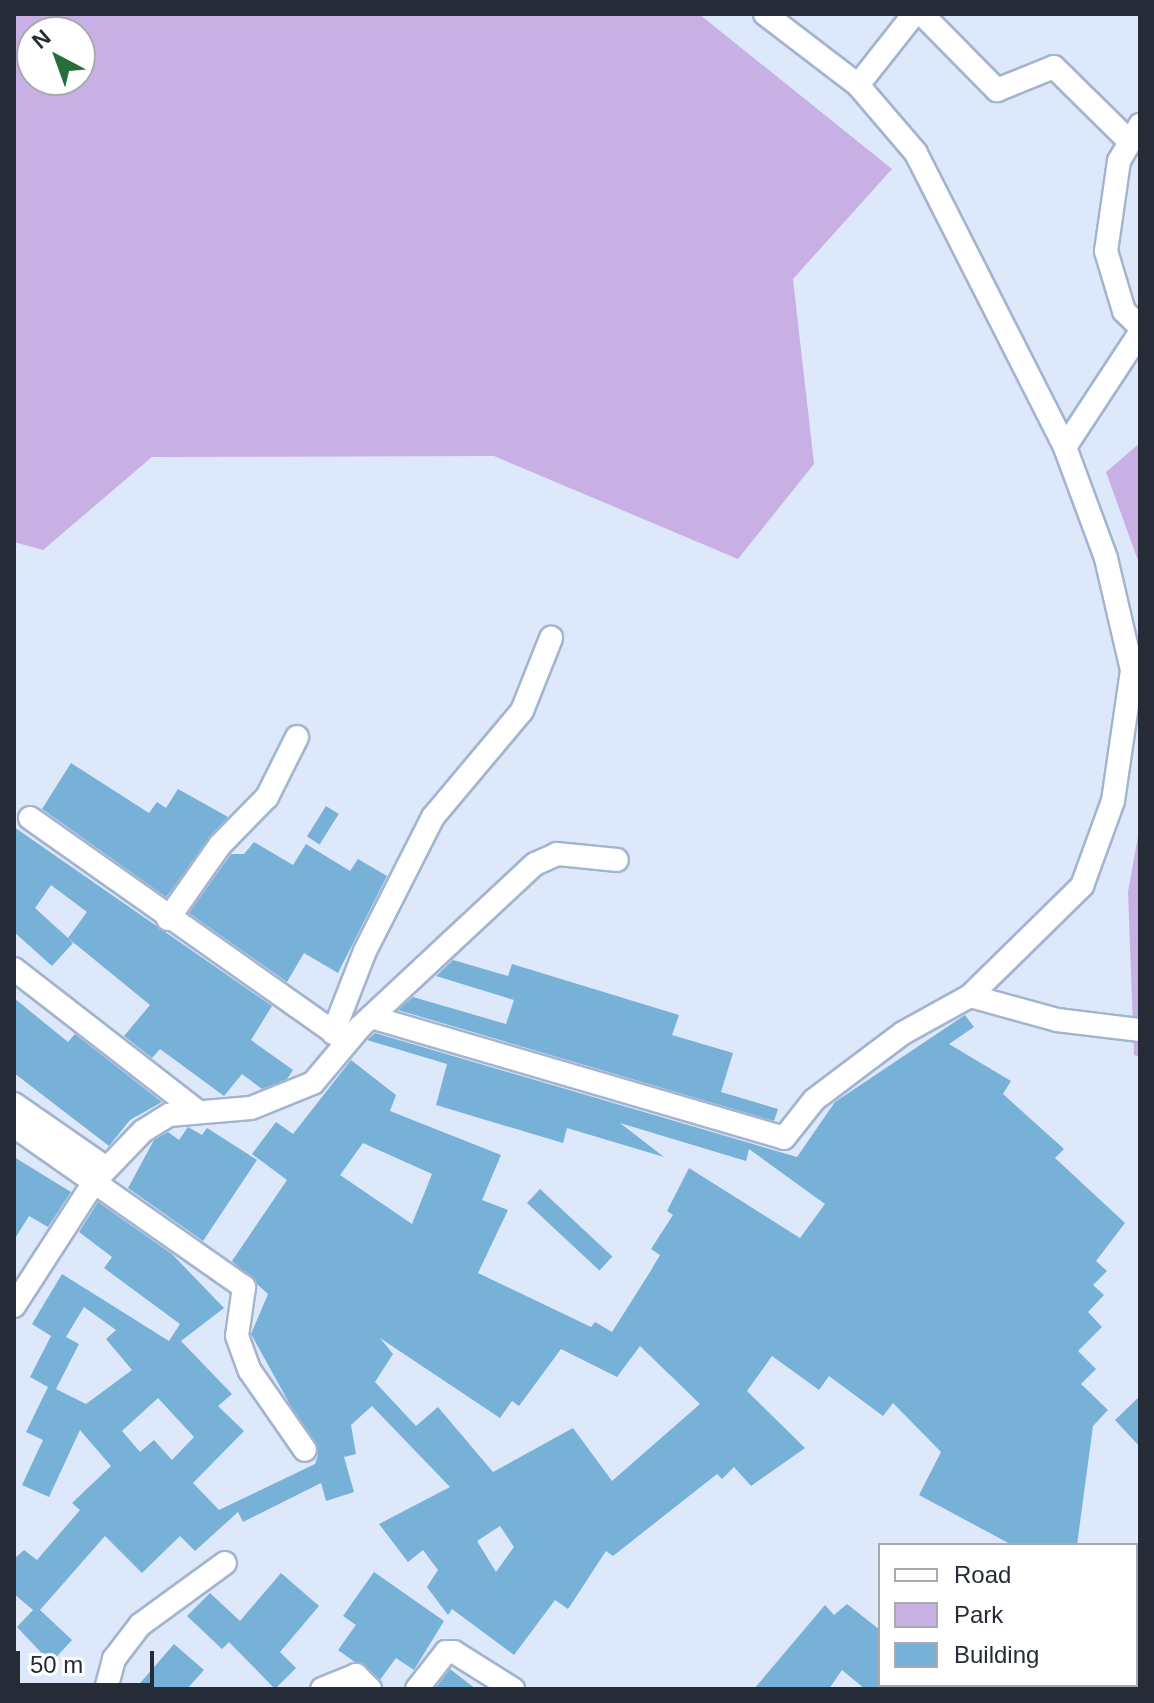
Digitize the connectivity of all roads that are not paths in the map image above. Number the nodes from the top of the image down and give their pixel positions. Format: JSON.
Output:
{"nodes":[{"id":1,"x":765,"y":14,"type":"edge"},
{"id":2,"x":914,"y":14,"type":"edge"},
{"id":3,"x":922,"y":14,"type":"edge"},
{"id":4,"x":858,"y":85,"type":"junction"},
{"id":5,"x":1135,"y":134,"type":"edge"},
{"id":6,"x":1140,"y":330,"type":"edge"},
{"id":7,"x":1065,"y":447,"type":"junction"},
{"id":8,"x":551,"y":638,"type":"dead end"},
{"id":9,"x":297,"y":737,"type":"dead end"},
{"id":10,"x":30,"y":818,"type":"dead end"},
{"id":11,"x":617,"y":860,"type":"dead end"},
{"id":12,"x":168,"y":919,"type":"junction"},
{"id":13,"x":14,"y":969,"type":"edge"},
{"id":14,"x":970,"y":996,"type":"junction"},
{"id":15,"x":371,"y":1017,"type":"junction"},
{"id":16,"x":1140,"y":1030,"type":"edge"},
{"id":17,"x":340,"y":1038,"type":"junction"},
{"id":18,"x":14,"y":1104,"type":"edge"},
{"id":19,"x":196,"y":1110,"type":"junction"},
{"id":20,"x":14,"y":1126,"type":"edge"},
{"id":21,"x":100,"y":1174,"type":"junction"},
{"id":22,"x":14,"y":1306,"type":"edge"},
{"id":23,"x":305,"y":1450,"type":"dead end"},
{"id":24,"x":225,"y":1563,"type":"dead end"},
{"id":25,"x":106,"y":1689,"type":"edge"},
{"id":26,"x":322,"y":1689,"type":"edge"},
{"id":27,"x":370,"y":1689,"type":"edge"},
{"id":28,"x":417,"y":1689,"type":"edge"},
{"id":29,"x":513,"y":1689,"type":"edge"}],
"edges":[{"from":1,"to":4,"type":"street"},
{"from":2,"to":4,"type":"street"},
{"from":3,"to":5,"type":"street"},
{"from":4,"to":7,"type":"street"},
{"from":5,"to":6,"type":"street"},
{"from":6,"to":7,"type":"street"},
{"from":7,"to":14,"type":"street"},
{"from":8,"to":17,"type":"street"},
{"from":9,"to":12,"type":"street"},
{"from":10,"to":12,"type":"street"},
{"from":11,"to":15,"type":"street"},
{"from":12,"to":17,"type":"street"},
{"from":13,"to":19,"type":"street"},
{"from":14,"to":15,"type":"street"},
{"from":14,"to":16,"type":"street"},
{"from":15,"to":17,"type":"street"},
{"from":17,"to":19,"type":"street"},
{"from":18,"to":21,"type":"street"},
{"from":19,"to":21,"type":"street"},
{"from":20,"to":21,"type":"street"},
{"from":21,"to":22,"type":"street"},
{"from":21,"to":23,"type":"street"},
{"from":24,"to":25,"type":"street"},
{"from":26,"to":27,"type":"street"},
{"from":28,"to":29,"type":"street"}]}
